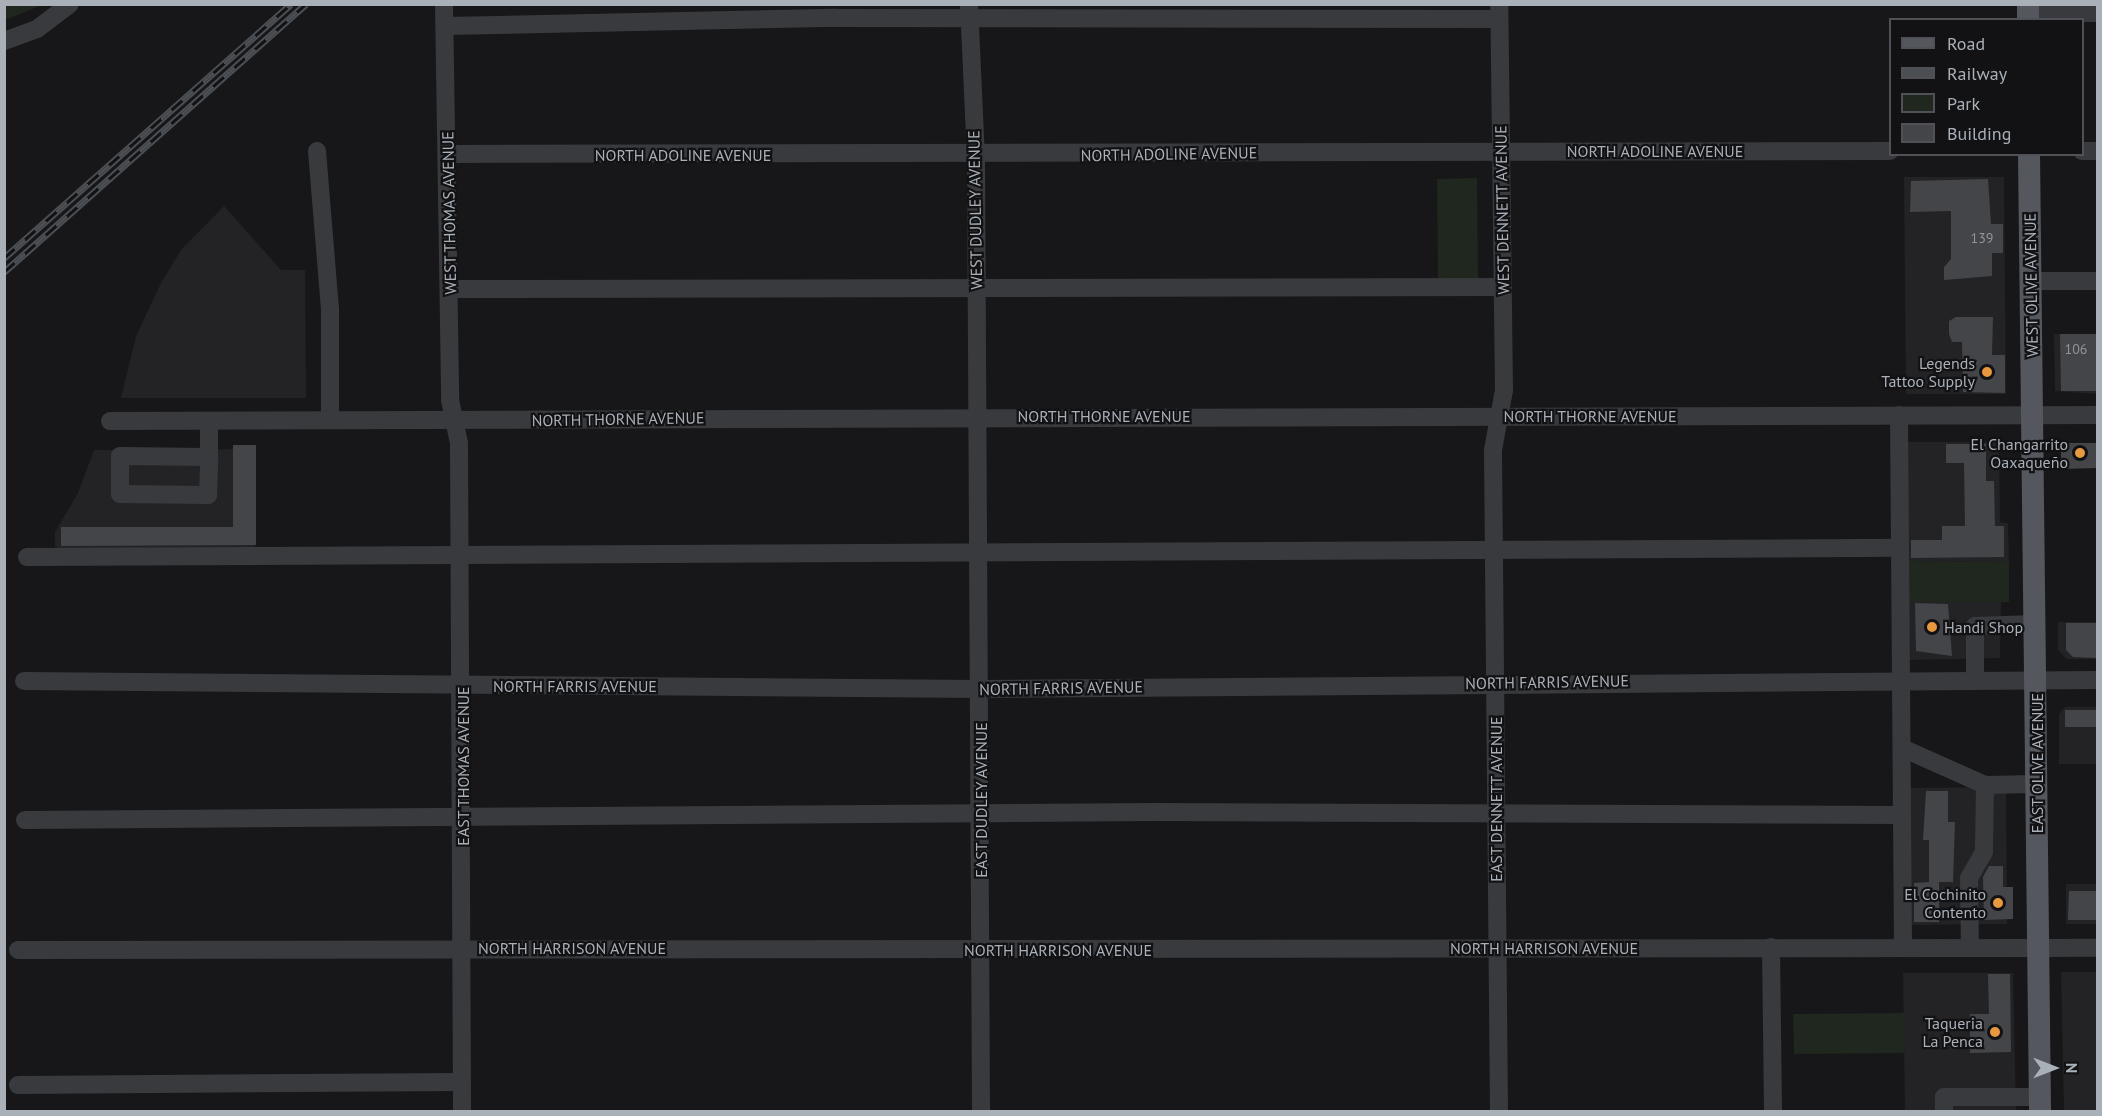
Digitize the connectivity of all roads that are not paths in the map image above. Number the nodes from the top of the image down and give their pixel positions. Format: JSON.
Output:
{"nodes":[{"id":1,"x":70,"y":4,"type":"edge"},
{"id":2,"x":444,"y":4,"type":"edge"},
{"id":3,"x":969,"y":11,"type":"edge"},
{"id":4,"x":1499,"y":12,"type":"edge"},
{"id":5,"x":2028,"y":12,"type":"edge"},
{"id":6,"x":2097,"y":14,"type":"edge"},
{"id":7,"x":446,"y":26,"type":"junction"},
{"id":8,"x":4,"y":41,"type":"edge"},
{"id":9,"x":317,"y":151,"type":"dead end"},
{"id":10,"x":1501,"y":151,"type":"junction"},
{"id":11,"x":1889,"y":151,"type":"edge"},
{"id":12,"x":448,"y":154,"type":"junction"},
{"id":13,"x":976,"y":156,"type":"junction"},
{"id":14,"x":2030,"y":156,"type":"edge"},
{"id":15,"x":2031,"y":281,"type":"junction"},
{"id":16,"x":2097,"y":281,"type":"edge"},
{"id":17,"x":1503,"y":287,"type":"junction"},
{"id":18,"x":976,"y":288,"type":"junction"},
{"id":19,"x":450,"y":289,"type":"junction"},
{"id":20,"x":1899,"y":415,"type":"junction"},
{"id":21,"x":2033,"y":415,"type":"junction"},
{"id":22,"x":2097,"y":415,"type":"edge"},
{"id":23,"x":976,"y":416,"type":"junction"},
{"id":24,"x":1499,"y":416,"type":"junction"},
{"id":25,"x":330,"y":419,"type":"junction"},
{"id":26,"x":110,"y":421,"type":"dead end"},
{"id":27,"x":209,"y":421,"type":"junction"},
{"id":28,"x":455,"y":421,"type":"junction"},
{"id":29,"x":209,"y":457,"type":"junction"},
{"id":30,"x":1900,"y":548,"type":"junction"},
{"id":31,"x":1494,"y":549,"type":"junction"},
{"id":32,"x":979,"y":551,"type":"junction"},
{"id":33,"x":461,"y":554,"type":"junction"},
{"id":34,"x":27,"y":557,"type":"dead end"},
{"id":35,"x":2036,"y":624,"type":"junction"},
{"id":36,"x":1901,"y":679,"type":"junction"},
{"id":37,"x":1975,"y":679,"type":"junction"},
{"id":38,"x":2036,"y":679,"type":"junction"},
{"id":39,"x":2097,"y":680,"type":"edge"},
{"id":40,"x":24,"y":681,"type":"dead end"},
{"id":41,"x":1495,"y":683,"type":"junction"},
{"id":42,"x":463,"y":685,"type":"junction"},
{"id":43,"x":982,"y":689,"type":"junction"},
{"id":44,"x":1902,"y":748,"type":"junction"},
{"id":45,"x":1985,"y":784,"type":"junction"},
{"id":46,"x":2037,"y":784,"type":"junction"},
{"id":47,"x":1497,"y":814,"type":"junction"},
{"id":48,"x":981,"y":816,"type":"junction"},
{"id":49,"x":1902,"y":816,"type":"junction"},
{"id":50,"x":463,"y":819,"type":"junction"},
{"id":51,"x":25,"y":820,"type":"dead end"},
{"id":52,"x":463,"y":947,"type":"junction"},
{"id":53,"x":1771,"y":947,"type":"junction"},
{"id":54,"x":1903,"y":947,"type":"junction"},
{"id":55,"x":1497,"y":948,"type":"junction"},
{"id":56,"x":1970,"y":948,"type":"junction"},
{"id":57,"x":2038,"y":948,"type":"junction"},
{"id":58,"x":2097,"y":948,"type":"edge"},
{"id":59,"x":18,"y":950,"type":"dead end"},
{"id":60,"x":980,"y":951,"type":"junction"},
{"id":61,"x":461,"y":1082,"type":"junction"},
{"id":62,"x":18,"y":1084,"type":"dead end"},
{"id":63,"x":2040,"y":1104,"type":"edge"},
{"id":64,"x":462,"y":1112,"type":"edge"},
{"id":65,"x":981,"y":1112,"type":"edge"},
{"id":66,"x":1499,"y":1112,"type":"edge"},
{"id":67,"x":1773,"y":1112,"type":"edge"},
{"id":68,"x":1944,"y":1112,"type":"edge"}],
"edges":[{"from":1,"to":8,"type":"street"},
{"from":2,"to":7,"type":"street","name":"WEST THOMAS AVENUE"},
{"from":3,"to":4,"type":"street"},
{"from":3,"to":7,"type":"street"},
{"from":3,"to":13,"type":"street","name":"WEST DUDLEY AVENUE"},
{"from":4,"to":10,"type":"street","name":"WEST DENNETT AVENUE"},
{"from":5,"to":6,"type":"street"},
{"from":7,"to":12,"type":"street","name":"WEST THOMAS AVENUE"},
{"from":9,"to":25,"type":"street"},
{"from":10,"to":11,"type":"street","name":"NORTH ADOLINE AVENUE"},
{"from":10,"to":13,"type":"street","name":"NORTH ADOLINE AVENUE"},
{"from":10,"to":17,"type":"street","name":"WEST DENNETT AVENUE"},
{"from":12,"to":13,"type":"street","name":"NORTH ADOLINE AVENUE"},
{"from":12,"to":19,"type":"street","name":"WEST THOMAS AVENUE"},
{"from":13,"to":18,"type":"street","name":"WEST DUDLEY AVENUE"},
{"from":14,"to":15,"type":"main road","name":"WEST OLIVE AVENUE"},
{"from":15,"to":16,"type":"street"},
{"from":15,"to":21,"type":"main road","name":"WEST OLIVE AVENUE"},
{"from":17,"to":18,"type":"street"},
{"from":17,"to":24,"type":"street","name":"WEST DENNETT AVENUE"},
{"from":18,"to":19,"type":"street"},
{"from":18,"to":23,"type":"street","name":"WEST DUDLEY AVENUE"},
{"from":19,"to":28,"type":"street","name":"WEST THOMAS AVENUE"},
{"from":20,"to":21,"type":"street","name":"NORTH THORNE AVENUE"},
{"from":20,"to":24,"type":"street","name":"NORTH THORNE AVENUE"},
{"from":20,"to":30,"type":"street"},
{"from":21,"to":22,"type":"street","name":"NORTH THORNE AVENUE"},
{"from":21,"to":35,"type":"main road","name":"EAST OLIVE AVENUE"},
{"from":23,"to":24,"type":"street","name":"NORTH THORNE AVENUE"},
{"from":23,"to":28,"type":"street","name":"NORTH THORNE AVENUE"},
{"from":23,"to":32,"type":"street","name":"EAST DUDLEY AVENUE"},
{"from":24,"to":31,"type":"street","name":"EAST DENNETT AVENUE"},
{"from":25,"to":27,"type":"street","name":"NORTH THORNE AVENUE"},
{"from":25,"to":28,"type":"street","name":"NORTH THORNE AVENUE"},
{"from":26,"to":27,"type":"street","name":"NORTH THORNE AVENUE"},
{"from":27,"to":29,"type":"street"},
{"from":28,"to":33,"type":"street","name":"EAST THOMAS AVENUE"},
{"from":29,"to":29,"type":"street"},
{"from":30,"to":31,"type":"street"},
{"from":30,"to":36,"type":"street"},
{"from":31,"to":32,"type":"street"},
{"from":31,"to":41,"type":"street","name":"EAST DENNETT AVENUE"},
{"from":32,"to":33,"type":"street"},
{"from":32,"to":43,"type":"street","name":"EAST DUDLEY AVENUE"},
{"from":33,"to":34,"type":"street"},
{"from":33,"to":42,"type":"street","name":"EAST THOMAS AVENUE"},
{"from":35,"to":37,"type":"street"},
{"from":35,"to":38,"type":"main road","name":"EAST OLIVE AVENUE"},
{"from":36,"to":37,"type":"street","name":"NORTH FARRIS AVENUE"},
{"from":36,"to":41,"type":"street","name":"NORTH FARRIS AVENUE"},
{"from":36,"to":44,"type":"street"},
{"from":37,"to":38,"type":"street","name":"NORTH FARRIS AVENUE"},
{"from":38,"to":39,"type":"street","name":"NORTH FARRIS AVENUE"},
{"from":38,"to":46,"type":"main road","name":"EAST OLIVE AVENUE"},
{"from":40,"to":42,"type":"street","name":"NORTH FARRIS AVENUE"},
{"from":41,"to":43,"type":"street","name":"NORTH FARRIS AVENUE"},
{"from":41,"to":47,"type":"street","name":"EAST DENNETT AVENUE"},
{"from":42,"to":43,"type":"street","name":"NORTH FARRIS AVENUE"},
{"from":42,"to":50,"type":"street","name":"EAST THOMAS AVENUE"},
{"from":43,"to":48,"type":"street","name":"EAST DUDLEY AVENUE"},
{"from":44,"to":45,"type":"street"},
{"from":44,"to":49,"type":"street"},
{"from":45,"to":46,"type":"street"},
{"from":45,"to":56,"type":"street"},
{"from":46,"to":57,"type":"main road","name":"EAST OLIVE AVENUE"},
{"from":47,"to":48,"type":"street"},
{"from":47,"to":49,"type":"street"},
{"from":47,"to":55,"type":"street","name":"EAST DENNETT AVENUE"},
{"from":48,"to":50,"type":"street"},
{"from":48,"to":60,"type":"street","name":"EAST DUDLEY AVENUE"},
{"from":49,"to":54,"type":"street"},
{"from":50,"to":51,"type":"street"},
{"from":50,"to":52,"type":"street","name":"EAST THOMAS AVENUE"},
{"from":52,"to":59,"type":"street","name":"NORTH HARRISON AVENUE"},
{"from":52,"to":60,"type":"street","name":"NORTH HARRISON AVENUE"},
{"from":52,"to":61,"type":"street","name":"EAST THOMAS AVENUE"},
{"from":53,"to":54,"type":"street","name":"NORTH HARRISON AVENUE"},
{"from":53,"to":55,"type":"street","name":"NORTH HARRISON AVENUE"},
{"from":53,"to":67,"type":"street"},
{"from":54,"to":56,"type":"street","name":"NORTH HARRISON AVENUE"},
{"from":55,"to":60,"type":"street","name":"NORTH HARRISON AVENUE"},
{"from":55,"to":66,"type":"street","name":"EAST DENNETT AVENUE"},
{"from":56,"to":57,"type":"street","name":"NORTH HARRISON AVENUE"},
{"from":57,"to":58,"type":"street","name":"NORTH HARRISON AVENUE"},
{"from":57,"to":63,"type":"main road","name":"EAST OLIVE AVENUE"},
{"from":60,"to":65,"type":"street","name":"EAST DUDLEY AVENUE"},
{"from":61,"to":62,"type":"street"},
{"from":61,"to":64,"type":"street","name":"EAST THOMAS AVENUE"},
{"from":63,"to":68,"type":"street"}]}
